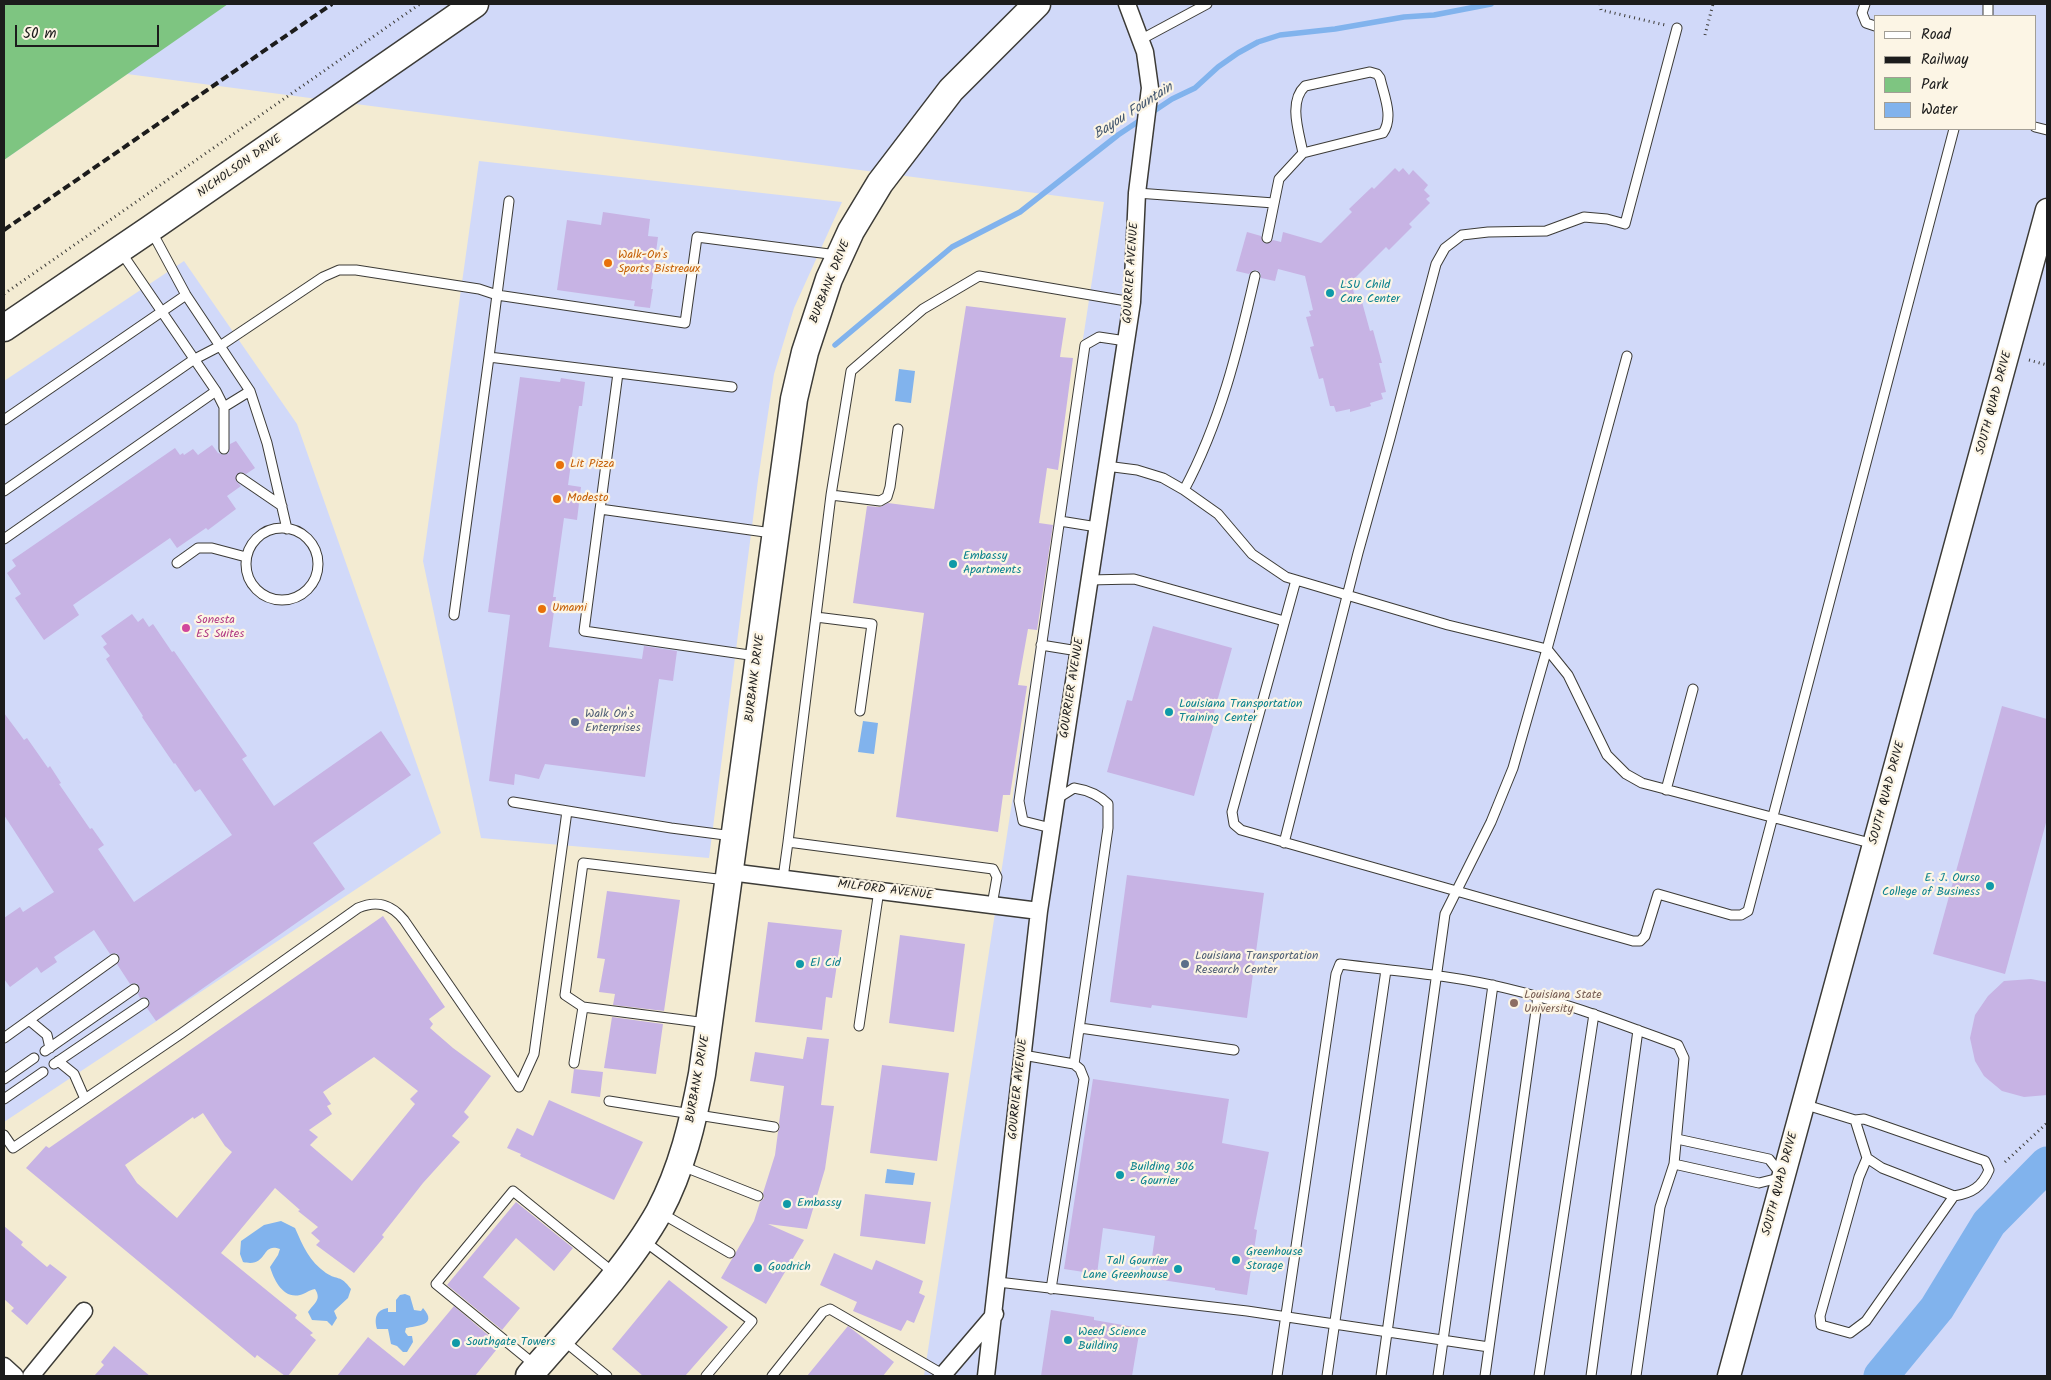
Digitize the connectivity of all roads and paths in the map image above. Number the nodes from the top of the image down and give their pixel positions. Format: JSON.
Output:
{"nodes":[{"id":1,"x":420,"y":4,"type":"edge"},
{"id":2,"x":474,"y":4,"type":"edge"},
{"id":3,"x":1037,"y":4,"type":"edge"},
{"id":4,"x":1126,"y":4,"type":"edge"},
{"id":5,"x":1207,"y":4,"type":"edge"},
{"id":6,"x":1600,"y":4,"type":"edge"},
{"id":7,"x":1713,"y":4,"type":"edge"},
{"id":8,"x":1865,"y":4,"type":"edge"},
{"id":9,"x":1874,"y":26,"type":"edge"},
{"id":10,"x":1678,"y":28,"type":"joint"},
{"id":11,"x":1705,"y":36,"type":"dead end"},
{"id":12,"x":1140,"y":40,"type":"junction"},
{"id":13,"x":1954,"y":130,"type":"edge"},
{"id":14,"x":1303,"y":153,"type":"junction"},
{"id":15,"x":1138,"y":185,"type":"junction"},
{"id":16,"x":509,"y":201,"type":"dead end"},
{"id":17,"x":1274,"y":203,"type":"junction"},
{"id":18,"x":2047,"y":210,"type":"edge"},
{"id":19,"x":150,"y":230,"type":"junction"},
{"id":20,"x":1267,"y":238,"type":"dead end"},
{"id":21,"x":119,"y":250,"type":"junction"},
{"id":22,"x":839,"y":255,"type":"junction"},
{"id":23,"x":1255,"y":276,"type":"dead end"},
{"id":24,"x":4,"y":294,"type":"edge"},
{"id":25,"x":186,"y":295,"type":"junction"},
{"id":26,"x":497,"y":295,"type":"junction"},
{"id":27,"x":1132,"y":302,"type":"junction"},
{"id":28,"x":160,"y":312,"type":"junction"},
{"id":29,"x":4,"y":328,"type":"edge"},
{"id":30,"x":1126,"y":341,"type":"junction"},
{"id":31,"x":220,"y":346,"type":"junction"},
{"id":32,"x":1627,"y":356,"type":"dead end"},
{"id":33,"x":489,"y":357,"type":"junction"},
{"id":34,"x":193,"y":360,"type":"junction"},
{"id":35,"x":2029,"y":360,"type":"dead end"},
{"id":36,"x":2047,"y":365,"type":"edge"},
{"id":37,"x":618,"y":374,"type":"junction"},
{"id":38,"x":732,"y":387,"type":"dead end"},
{"id":39,"x":216,"y":391,"type":"junction"},
{"id":40,"x":250,"y":391,"type":"junction"},
{"id":41,"x":224,"y":407,"type":"junction"},
{"id":42,"x":4,"y":420,"type":"edge"},
{"id":43,"x":898,"y":429,"type":"dead end"},
{"id":44,"x":224,"y":449,"type":"dead end"},
{"id":45,"x":1106,"y":466,"type":"junction"},
{"id":46,"x":242,"y":478,"type":"dead end"},
{"id":47,"x":1184,"y":490,"type":"junction"},
{"id":48,"x":4,"y":491,"type":"edge"},
{"id":49,"x":831,"y":495,"type":"junction"},
{"id":50,"x":282,"y":506,"type":"junction"},
{"id":51,"x":600,"y":509,"type":"junction"},
{"id":52,"x":1060,"y":521,"type":"junction"},
{"id":53,"x":1097,"y":527,"type":"junction"},
{"id":54,"x":286,"y":529,"type":"junction"},
{"id":55,"x":775,"y":533,"type":"junction"},
{"id":56,"x":4,"y":539,"type":"edge"},
{"id":57,"x":246,"y":557,"type":"junction"},
{"id":58,"x":177,"y":563,"type":"dead end"},
{"id":59,"x":1089,"y":580,"type":"junction"},
{"id":60,"x":1296,"y":580,"type":"junction"},
{"id":61,"x":1347,"y":596,"type":"junction"},
{"id":62,"x":454,"y":615,"type":"dead end"},
{"id":63,"x":816,"y":617,"type":"junction"},
{"id":64,"x":1284,"y":620,"type":"junction"},
{"id":65,"x":1041,"y":645,"type":"junction"},
{"id":66,"x":1547,"y":649,"type":"junction"},
{"id":67,"x":1078,"y":650,"type":"junction"},
{"id":68,"x":759,"y":656,"type":"junction"},
{"id":69,"x":1693,"y":689,"type":"dead end"},
{"id":70,"x":860,"y":711,"type":"dead end"},
{"id":71,"x":1666,"y":790,"type":"junction"},
{"id":72,"x":1055,"y":800,"type":"junction"},
{"id":73,"x":513,"y":802,"type":"dead end"},
{"id":74,"x":566,"y":811,"type":"junction"},
{"id":75,"x":1772,"y":818,"type":"junction"},
{"id":76,"x":1051,"y":828,"type":"junction"},
{"id":77,"x":735,"y":836,"type":"junction"},
{"id":78,"x":788,"y":842,"type":"junction"},
{"id":79,"x":1284,"y":843,"type":"junction"},
{"id":80,"x":1874,"y":844,"type":"junction"},
{"id":81,"x":730,"y":876,"type":"junction"},
{"id":82,"x":782,"y":878,"type":"junction"},
{"id":83,"x":879,"y":890,"type":"junction"},
{"id":84,"x":1456,"y":892,"type":"junction"},
{"id":85,"x":992,"y":905,"type":"junction"},
{"id":86,"x":1039,"y":911,"type":"junction"},
{"id":87,"x":114,"y":960,"type":"dead end"},
{"id":88,"x":1386,"y":970,"type":"junction"},
{"id":89,"x":1436,"y":976,"type":"junction"},
{"id":90,"x":1493,"y":986,"type":"junction"},
{"id":91,"x":134,"y":989,"type":"dead end"},
{"id":92,"x":1538,"y":996,"type":"junction"},
{"id":93,"x":144,"y":1003,"type":"dead end"},
{"id":94,"x":583,"y":1006,"type":"junction"},
{"id":95,"x":1594,"y":1014,"type":"junction"},
{"id":96,"x":29,"y":1020,"type":"junction"},
{"id":97,"x":708,"y":1023,"type":"junction"},
{"id":98,"x":859,"y":1026,"type":"dead end"},
{"id":99,"x":1080,"y":1028,"type":"junction"},
{"id":100,"x":1638,"y":1030,"type":"junction"},
{"id":101,"x":4,"y":1038,"type":"edge"},
{"id":102,"x":1234,"y":1050,"type":"dead end"},
{"id":103,"x":1023,"y":1055,"type":"junction"},
{"id":104,"x":34,"y":1058,"type":"dead end"},
{"id":105,"x":574,"y":1063,"type":"dead end"},
{"id":106,"x":1074,"y":1064,"type":"junction"},
{"id":107,"x":43,"y":1072,"type":"dead end"},
{"id":108,"x":4,"y":1079,"type":"edge"},
{"id":109,"x":4,"y":1099,"type":"edge"},
{"id":110,"x":85,"y":1099,"type":"junction"},
{"id":111,"x":609,"y":1101,"type":"dead end"},
{"id":112,"x":1802,"y":1104,"type":"junction"},
{"id":113,"x":694,"y":1115,"type":"junction"},
{"id":114,"x":1855,"y":1120,"type":"junction"},
{"id":115,"x":2047,"y":1123,"type":"edge"},
{"id":116,"x":774,"y":1127,"type":"dead end"},
{"id":117,"x":4,"y":1135,"type":"edge"},
{"id":118,"x":1676,"y":1139,"type":"junction"},
{"id":119,"x":1867,"y":1158,"type":"junction"},
{"id":120,"x":2005,"y":1162,"type":"dead end"},
{"id":121,"x":1674,"y":1164,"type":"junction"},
{"id":122,"x":679,"y":1165,"type":"junction"},
{"id":123,"x":1783,"y":1177,"type":"junction"},
{"id":124,"x":758,"y":1196,"type":"dead end"},
{"id":125,"x":1954,"y":1196,"type":"junction"},
{"id":126,"x":658,"y":1212,"type":"junction"},
{"id":127,"x":642,"y":1239,"type":"junction"},
{"id":128,"x":730,"y":1254,"type":"dead end"},
{"id":129,"x":615,"y":1274,"type":"junction"},
{"id":130,"x":998,"y":1282,"type":"junction"},
{"id":131,"x":1051,"y":1288,"type":"junction"},
{"id":132,"x":84,"y":1311,"type":"dead end"},
{"id":133,"x":995,"y":1314,"type":"junction"},
{"id":134,"x":1285,"y":1316,"type":"junction"},
{"id":135,"x":1334,"y":1324,"type":"junction"},
{"id":136,"x":1388,"y":1332,"type":"junction"},
{"id":137,"x":561,"y":1338,"type":"junction"},
{"id":138,"x":1443,"y":1340,"type":"junction"},
{"id":139,"x":1489,"y":1347,"type":"junction"},
{"id":140,"x":4,"y":1366,"type":"edge"},
{"id":141,"x":533,"y":1372,"type":"edge"},
{"id":142,"x":943,"y":1375,"type":"edge"},
{"id":143,"x":16,"y":1376,"type":"edge"},
{"id":144,"x":31,"y":1376,"type":"edge"},
{"id":145,"x":607,"y":1376,"type":"edge"},
{"id":146,"x":706,"y":1376,"type":"edge"},
{"id":147,"x":772,"y":1376,"type":"edge"},
{"id":148,"x":986,"y":1376,"type":"edge"},
{"id":149,"x":1276,"y":1376,"type":"edge"},
{"id":150,"x":1326,"y":1376,"type":"edge"},
{"id":151,"x":1381,"y":1376,"type":"edge"},
{"id":152,"x":1438,"y":1376,"type":"edge"},
{"id":153,"x":1485,"y":1376,"type":"edge"},
{"id":154,"x":1540,"y":1376,"type":"edge"},
{"id":155,"x":1591,"y":1376,"type":"edge"},
{"id":156,"x":1636,"y":1376,"type":"edge"},
{"id":157,"x":1729,"y":1376,"type":"edge"}],
"edges":[{"from":1,"to":24,"type":"path"},
{"from":2,"to":19,"type":"main road","name":"NICHOLSON DRIVE"},
{"from":3,"to":22,"type":"main road","name":"BURBANK DRIVE"},
{"from":4,"to":12,"type":"street","name":"GOURRIER AVENUE"},
{"from":5,"to":12,"type":"lane"},
{"from":6,"to":10,"type":"path"},
{"from":7,"to":11,"type":"path"},
{"from":8,"to":9,"type":"lane"},
{"from":10,"to":61,"type":"lane"},
{"from":12,"to":15,"type":"street","name":"GOURRIER AVENUE"},
{"from":13,"to":75,"type":"lane"},
{"from":14,"to":14,"type":"lane"},
{"from":14,"to":17,"type":"lane"},
{"from":15,"to":17,"type":"lane"},
{"from":15,"to":27,"type":"street","name":"GOURRIER AVENUE"},
{"from":16,"to":26,"type":"lane"},
{"from":17,"to":20,"type":"lane"},
{"from":18,"to":80,"type":"street","name":"SOUTH QUAD DRIVE"},
{"from":19,"to":21,"type":"main road","name":"NICHOLSON DRIVE"},
{"from":19,"to":25,"type":"lane"},
{"from":21,"to":28,"type":"lane"},
{"from":21,"to":29,"type":"main road","name":"NICHOLSON DRIVE"},
{"from":22,"to":26,"type":"lane"},
{"from":22,"to":55,"type":"main road","name":"BURBANK DRIVE"},
{"from":23,"to":47,"type":"lane"},
{"from":25,"to":28,"type":"lane"},
{"from":25,"to":31,"type":"lane"},
{"from":26,"to":31,"type":"lane"},
{"from":26,"to":33,"type":"lane"},
{"from":27,"to":30,"type":"street","name":"GOURRIER AVENUE"},
{"from":27,"to":49,"type":"lane"},
{"from":28,"to":34,"type":"lane"},
{"from":28,"to":42,"type":"lane"},
{"from":30,"to":45,"type":"street","name":"GOURRIER AVENUE"},
{"from":30,"to":52,"type":"lane"},
{"from":31,"to":34,"type":"lane"},
{"from":31,"to":40,"type":"lane"},
{"from":32,"to":66,"type":"lane"},
{"from":33,"to":37,"type":"lane"},
{"from":33,"to":62,"type":"lane"},
{"from":34,"to":39,"type":"lane"},
{"from":34,"to":48,"type":"lane"},
{"from":35,"to":36,"type":"path"},
{"from":37,"to":38,"type":"lane"},
{"from":37,"to":51,"type":"lane"},
{"from":39,"to":41,"type":"lane"},
{"from":39,"to":56,"type":"lane"},
{"from":40,"to":41,"type":"lane"},
{"from":40,"to":50,"type":"lane"},
{"from":41,"to":44,"type":"lane"},
{"from":43,"to":49,"type":"lane"},
{"from":45,"to":47,"type":"lane"},
{"from":45,"to":53,"type":"street","name":"GOURRIER AVENUE"},
{"from":46,"to":50,"type":"lane"},
{"from":47,"to":60,"type":"lane"},
{"from":49,"to":63,"type":"lane"},
{"from":50,"to":54,"type":"lane"},
{"from":51,"to":55,"type":"lane"},
{"from":51,"to":68,"type":"lane"},
{"from":52,"to":53,"type":"lane"},
{"from":52,"to":65,"type":"lane"},
{"from":53,"to":59,"type":"street","name":"GOURRIER AVENUE"},
{"from":54,"to":57,"type":"lane"},
{"from":54,"to":57,"type":"lane"},
{"from":55,"to":68,"type":"main road","name":"BURBANK DRIVE"},
{"from":57,"to":58,"type":"lane"},
{"from":59,"to":64,"type":"lane"},
{"from":59,"to":67,"type":"street","name":"GOURRIER AVENUE"},
{"from":60,"to":61,"type":"lane"},
{"from":60,"to":64,"type":"lane"},
{"from":61,"to":66,"type":"lane"},
{"from":61,"to":79,"type":"lane"},
{"from":63,"to":70,"type":"lane"},
{"from":63,"to":78,"type":"lane"},
{"from":64,"to":79,"type":"lane"},
{"from":65,"to":67,"type":"lane"},
{"from":65,"to":76,"type":"lane"},
{"from":66,"to":71,"type":"lane"},
{"from":66,"to":84,"type":"lane"},
{"from":67,"to":72,"type":"street","name":"GOURRIER AVENUE"},
{"from":68,"to":77,"type":"main road","name":"BURBANK DRIVE"},
{"from":69,"to":71,"type":"lane"},
{"from":71,"to":75,"type":"lane"},
{"from":72,"to":76,"type":"street","name":"GOURRIER AVENUE"},
{"from":72,"to":99,"type":"lane"},
{"from":73,"to":74,"type":"lane"},
{"from":74,"to":77,"type":"lane"},
{"from":74,"to":110,"type":"lane"},
{"from":75,"to":80,"type":"lane"},
{"from":75,"to":84,"type":"lane"},
{"from":76,"to":86,"type":"street","name":"GOURRIER AVENUE"},
{"from":77,"to":81,"type":"main road","name":"BURBANK DRIVE"},
{"from":78,"to":82,"type":"lane"},
{"from":78,"to":85,"type":"lane"},
{"from":79,"to":84,"type":"lane"},
{"from":80,"to":112,"type":"street","name":"SOUTH QUAD DRIVE"},
{"from":81,"to":82,"type":"street","name":"MILFORD AVENUE"},
{"from":81,"to":94,"type":"lane"},
{"from":81,"to":97,"type":"main road","name":"BURBANK DRIVE"},
{"from":82,"to":83,"type":"street","name":"MILFORD AVENUE"},
{"from":83,"to":85,"type":"street","name":"MILFORD AVENUE"},
{"from":83,"to":98,"type":"lane"},
{"from":84,"to":89,"type":"lane"},
{"from":85,"to":86,"type":"street","name":"MILFORD AVENUE"},
{"from":86,"to":103,"type":"street","name":"GOURRIER AVENUE"},
{"from":87,"to":96,"type":"lane"},
{"from":88,"to":89,"type":"lane"},
{"from":88,"to":134,"type":"lane"},
{"from":88,"to":135,"type":"lane"},
{"from":89,"to":90,"type":"lane"},
{"from":89,"to":136,"type":"lane"},
{"from":90,"to":92,"type":"lane"},
{"from":90,"to":138,"type":"lane"},
{"from":91,"to":96,"type":"lane"},
{"from":92,"to":95,"type":"lane"},
{"from":92,"to":139,"type":"lane"},
{"from":93,"to":110,"type":"lane"},
{"from":94,"to":97,"type":"lane"},
{"from":94,"to":105,"type":"lane"},
{"from":95,"to":100,"type":"lane"},
{"from":95,"to":154,"type":"lane"},
{"from":96,"to":101,"type":"lane"},
{"from":97,"to":113,"type":"main road","name":"BURBANK DRIVE"},
{"from":99,"to":102,"type":"lane"},
{"from":99,"to":106,"type":"lane"},
{"from":100,"to":118,"type":"lane"},
{"from":100,"to":155,"type":"lane"},
{"from":103,"to":106,"type":"lane"},
{"from":103,"to":130,"type":"street","name":"GOURRIER AVENUE"},
{"from":104,"to":108,"type":"lane"},
{"from":106,"to":131,"type":"lane"},
{"from":107,"to":109,"type":"lane"},
{"from":110,"to":117,"type":"lane"},
{"from":111,"to":113,"type":"lane"},
{"from":112,"to":114,"type":"lane"},
{"from":112,"to":123,"type":"street","name":"SOUTH QUAD DRIVE"},
{"from":113,"to":116,"type":"lane"},
{"from":113,"to":122,"type":"main road","name":"BURBANK DRIVE"},
{"from":114,"to":119,"type":"lane"},
{"from":114,"to":125,"type":"lane"},
{"from":115,"to":120,"type":"path"},
{"from":118,"to":121,"type":"lane"},
{"from":118,"to":123,"type":"lane"},
{"from":119,"to":125,"type":"lane"},
{"from":119,"to":125,"type":"lane"},
{"from":121,"to":123,"type":"lane"},
{"from":121,"to":156,"type":"lane"},
{"from":122,"to":124,"type":"lane"},
{"from":122,"to":126,"type":"main road","name":"BURBANK DRIVE"},
{"from":123,"to":157,"type":"street","name":"SOUTH QUAD DRIVE"},
{"from":126,"to":127,"type":"main road","name":"BURBANK DRIVE"},
{"from":126,"to":128,"type":"lane"},
{"from":127,"to":129,"type":"main road","name":"BURBANK DRIVE"},
{"from":127,"to":146,"type":"lane"},
{"from":129,"to":137,"type":"main road","name":"BURBANK DRIVE"},
{"from":129,"to":141,"type":"lane"},
{"from":130,"to":131,"type":"lane"},
{"from":130,"to":133,"type":"street","name":"GOURRIER AVENUE"},
{"from":131,"to":134,"type":"lane"},
{"from":132,"to":144,"type":"street"},
{"from":133,"to":142,"type":"street"},
{"from":133,"to":148,"type":"street","name":"GOURRIER AVENUE"},
{"from":134,"to":135,"type":"lane"},
{"from":134,"to":149,"type":"lane"},
{"from":135,"to":136,"type":"lane"},
{"from":135,"to":150,"type":"lane"},
{"from":136,"to":138,"type":"lane"},
{"from":136,"to":151,"type":"lane"},
{"from":137,"to":141,"type":"main road","name":"BURBANK DRIVE"},
{"from":137,"to":145,"type":"lane"},
{"from":138,"to":139,"type":"lane"},
{"from":138,"to":152,"type":"lane"},
{"from":139,"to":153,"type":"lane"},
{"from":140,"to":143,"type":"street"},
{"from":142,"to":147,"type":"lane"}]}
